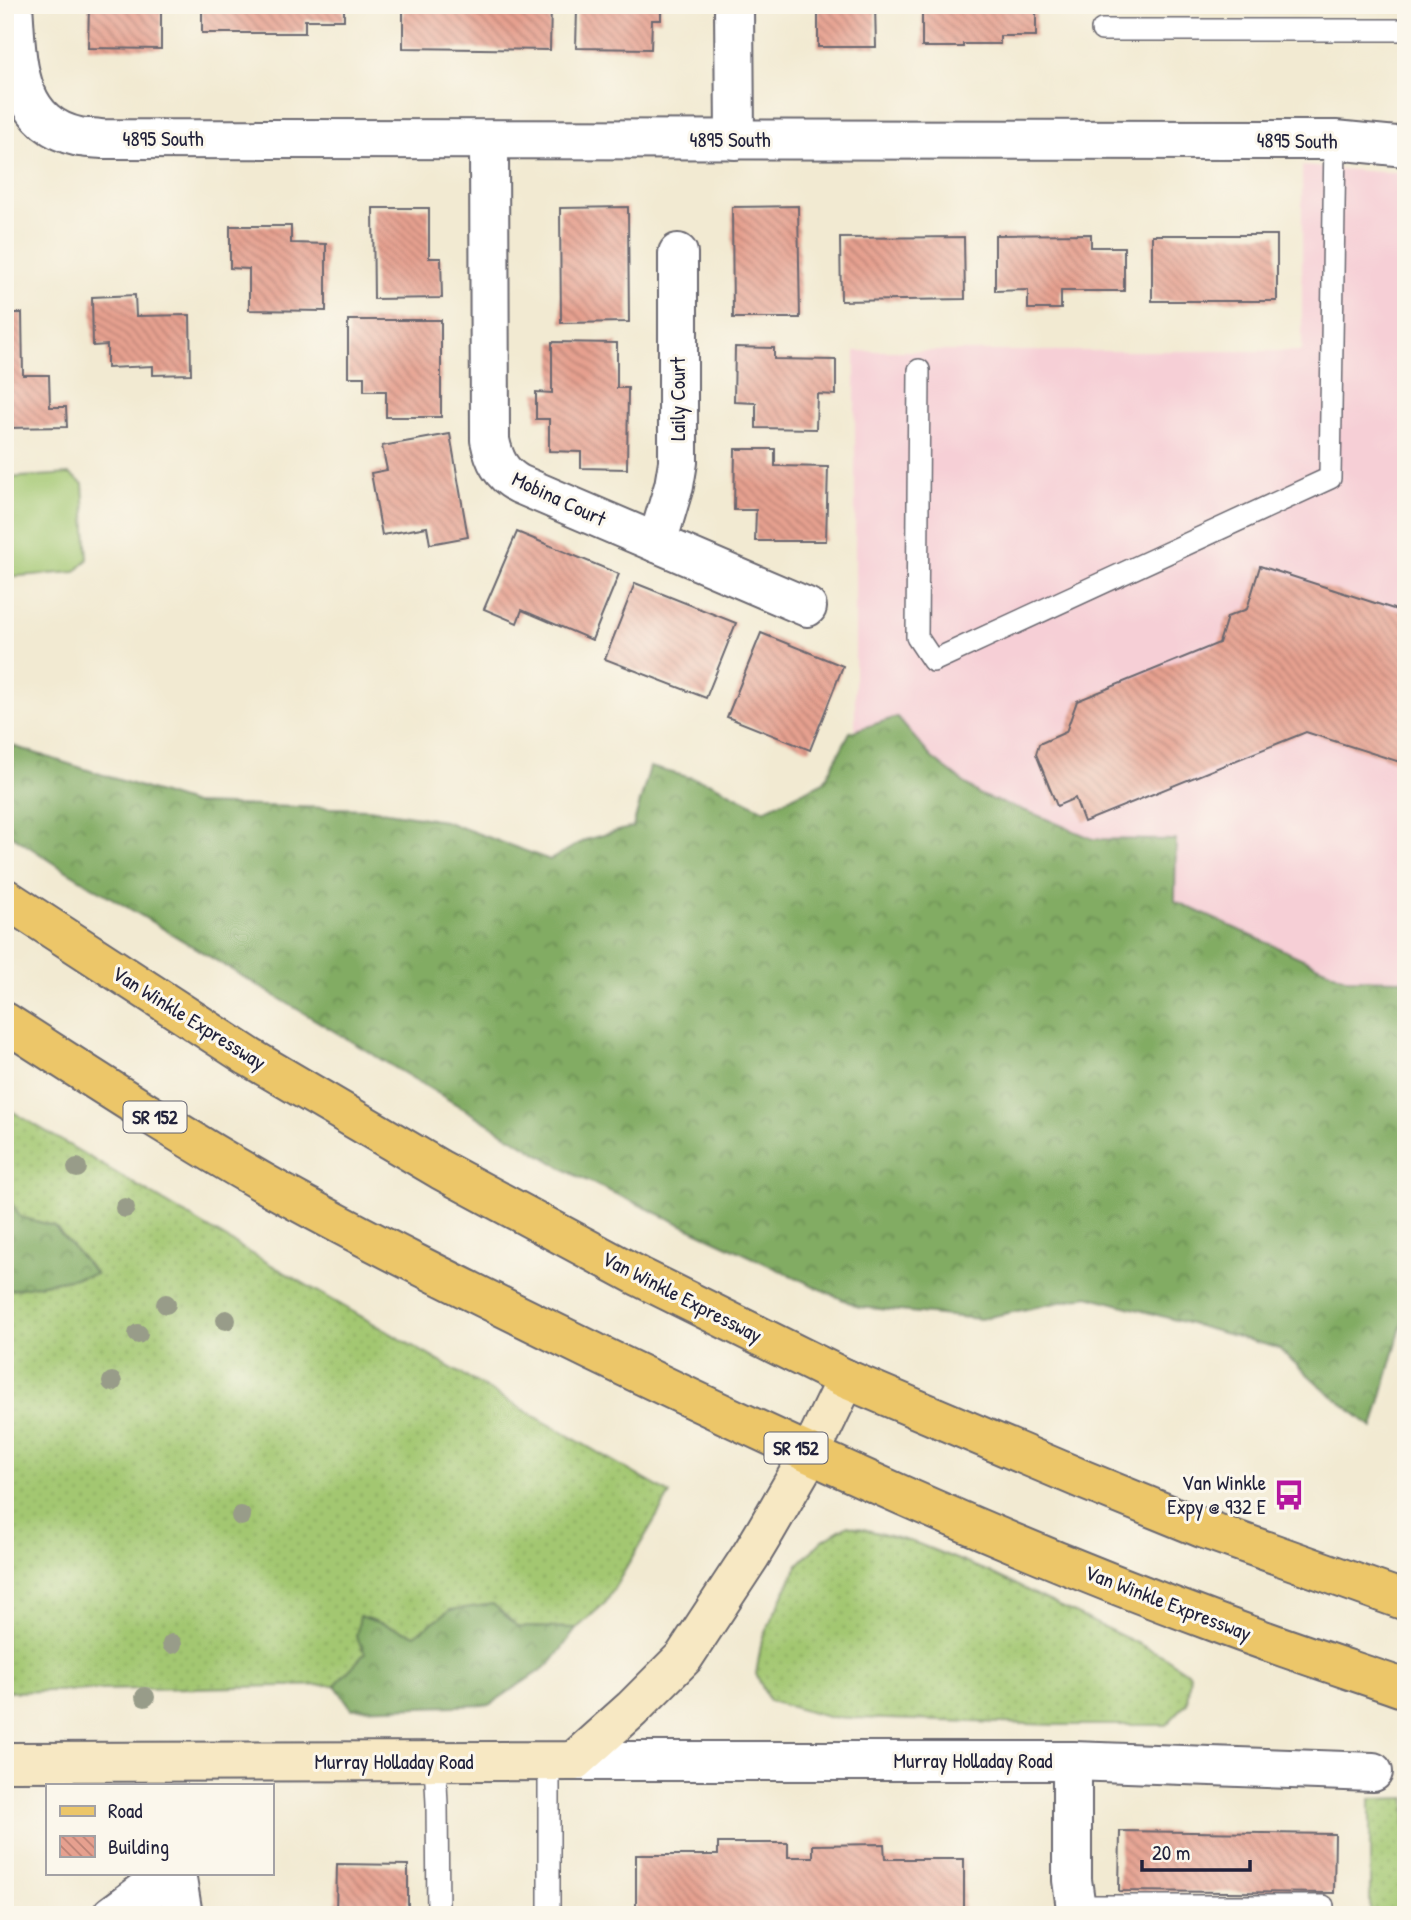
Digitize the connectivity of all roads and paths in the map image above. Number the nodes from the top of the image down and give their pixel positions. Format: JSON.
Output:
{"nodes":[{"id":1,"x":13,"y":5,"type":"edge"},
{"id":2,"x":734,"y":5,"type":"edge"},
{"id":3,"x":1102,"y":30,"type":"dead end"},
{"id":4,"x":1406,"y":30,"type":"edge"},
{"id":5,"x":489,"y":140,"type":"junction"},
{"id":6,"x":735,"y":140,"type":"junction"},
{"id":7,"x":1335,"y":140,"type":"junction"},
{"id":8,"x":1406,"y":147,"type":"edge"},
{"id":9,"x":678,"y":253,"type":"dead end"},
{"id":10,"x":919,"y":370,"type":"dead end"},
{"id":11,"x":657,"y":543,"type":"junction"},
{"id":12,"x":807,"y":607,"type":"dead end"},
{"id":13,"x":5,"y":898,"type":"edge"},
{"id":14,"x":5,"y":1022,"type":"edge"},
{"id":15,"x":846,"y":1379,"type":"junction"},
{"id":16,"x":810,"y":1454,"type":"junction"},
{"id":17,"x":1406,"y":1601,"type":"edge"},
{"id":18,"x":1406,"y":1689,"type":"edge"},
{"id":19,"x":1072,"y":1761,"type":"junction"},
{"id":20,"x":5,"y":1762,"type":"edge"},
{"id":21,"x":435,"y":1762,"type":"junction"},
{"id":22,"x":561,"y":1762,"type":"junction"},
{"id":23,"x":1373,"y":1772,"type":"dead end"},
{"id":24,"x":173,"y":1774,"type":"edge"},
{"id":25,"x":178,"y":1889,"type":"edge"},
{"id":26,"x":1323,"y":1906,"type":"dead end"},
{"id":27,"x":1077,"y":1910,"type":"edge"},
{"id":28,"x":112,"y":1915,"type":"edge"},
{"id":29,"x":438,"y":1915,"type":"edge"},
{"id":30,"x":550,"y":1915,"type":"edge"}],
"edges":[{"from":1,"to":5,"type":"street","name":"4895 South"},
{"from":2,"to":6,"type":"street"},
{"from":3,"to":4,"type":"lane"},
{"from":5,"to":6,"type":"street","name":"4895 South"},
{"from":5,"to":11,"type":"street","name":"Mobina Court"},
{"from":6,"to":7,"type":"street","name":"4895 South"},
{"from":7,"to":8,"type":"street","name":"4895 South"},
{"from":7,"to":10,"type":"lane"},
{"from":9,"to":11,"type":"street","name":"Laily Court"},
{"from":11,"to":12,"type":"street","name":"Mobina Court"},
{"from":13,"to":15,"type":"main road","name":"Van Winkle Expressway"},
{"from":14,"to":16,"type":"main road","name":"Van Winkle Expressway","number":"SR 152"},
{"from":15,"to":16,"type":"main road"},
{"from":15,"to":17,"type":"main road","name":"Van Winkle Expressway"},
{"from":16,"to":18,"type":"main road","name":"Van Winkle Expressway","number":"SR 152"},
{"from":16,"to":22,"type":"main road"},
{"from":19,"to":22,"type":"street","name":"Murray Holladay Road"},
{"from":19,"to":23,"type":"street","name":"Murray Holladay Road"},
{"from":19,"to":27,"type":"street"},
{"from":20,"to":24,"type":"main road","name":"Murray Holladay Road"},
{"from":21,"to":22,"type":"main road","name":"Murray Holladay Road"},
{"from":21,"to":24,"type":"main road","name":"Murray Holladay Road"},
{"from":21,"to":29,"type":"lane"},
{"from":22,"to":30,"type":"lane"},
{"from":25,"to":28,"type":"street"},
{"from":26,"to":27,"type":"lane"}]}
